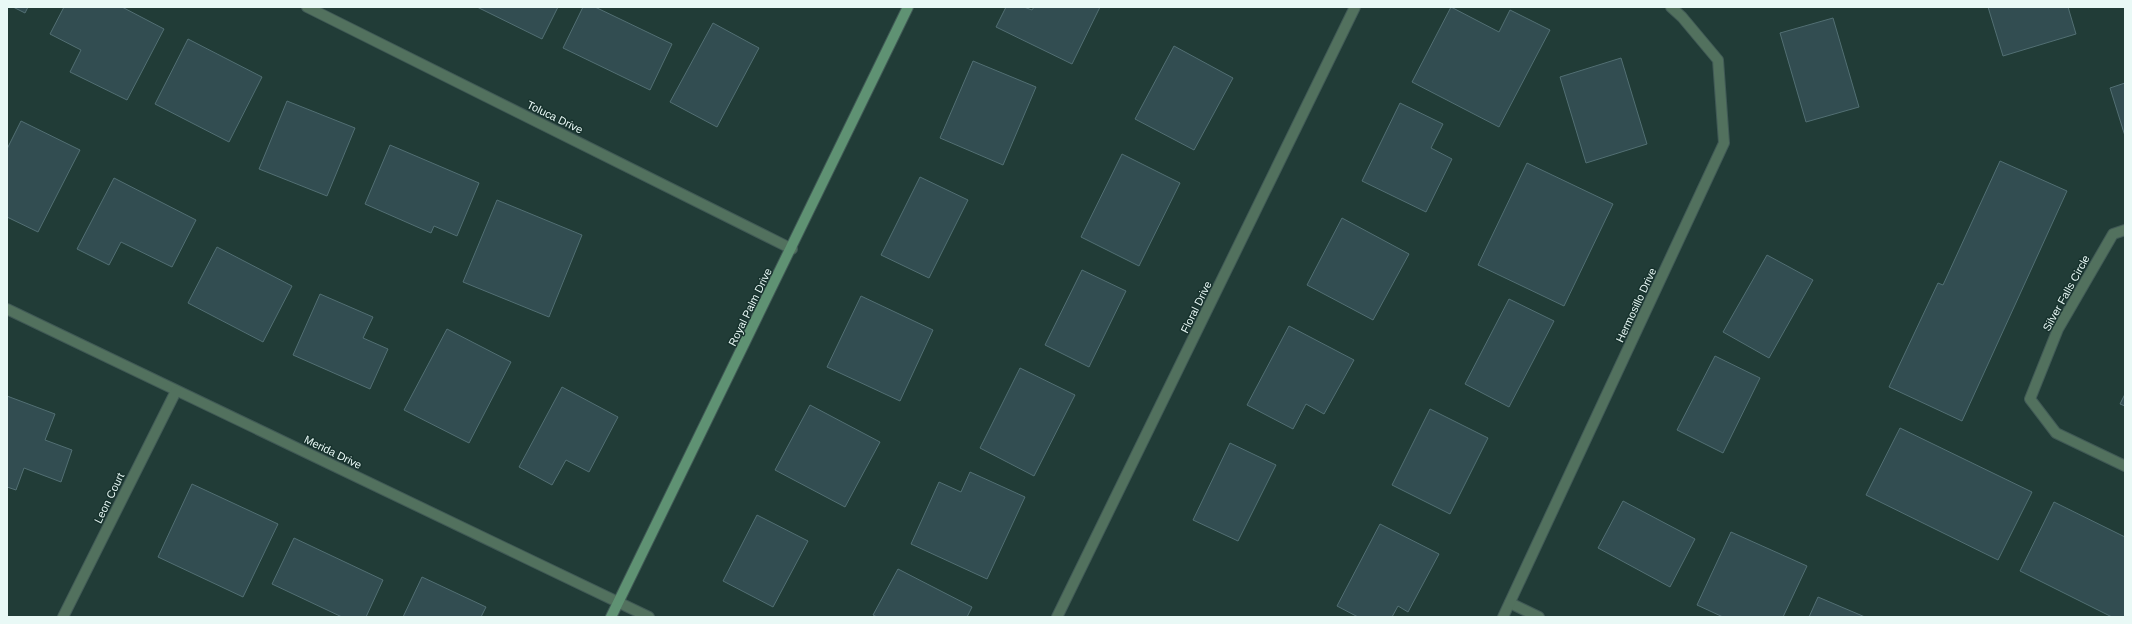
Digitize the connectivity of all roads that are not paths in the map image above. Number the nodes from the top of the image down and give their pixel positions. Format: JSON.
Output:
{"nodes":[{"id":1,"x":307,"y":7,"type":"edge"},
{"id":2,"x":908,"y":7,"type":"edge"},
{"id":3,"x":1355,"y":7,"type":"edge"},
{"id":4,"x":1671,"y":7,"type":"edge"},
{"id":5,"x":2125,"y":230,"type":"edge"},
{"id":6,"x":792,"y":249,"type":"junction"},
{"id":7,"x":7,"y":309,"type":"edge"},
{"id":8,"x":176,"y":391,"type":"junction"},
{"id":9,"x":2125,"y":466,"type":"edge"},
{"id":10,"x":618,"y":602,"type":"junction"},
{"id":11,"x":1510,"y":603,"type":"junction"},
{"id":12,"x":64,"y":617,"type":"edge"},
{"id":13,"x":610,"y":617,"type":"edge"},
{"id":14,"x":649,"y":617,"type":"edge"},
{"id":15,"x":1058,"y":617,"type":"edge"},
{"id":16,"x":1503,"y":617,"type":"edge"},
{"id":17,"x":1539,"y":617,"type":"edge"}],
"edges":[{"from":1,"to":6,"type":"street","name":"Toluca Drive"},
{"from":2,"to":6,"type":"street","name":"Royal Palm Drive"},
{"from":3,"to":15,"type":"street","name":"Floral Drive"},
{"from":4,"to":11,"type":"street","name":"Hermosillo Drive"},
{"from":5,"to":9,"type":"street","name":"Silver Falls Circle"},
{"from":6,"to":10,"type":"street","name":"Royal Palm Drive"},
{"from":7,"to":8,"type":"street","name":"Merida Drive"},
{"from":8,"to":10,"type":"street","name":"Merida Drive"},
{"from":8,"to":12,"type":"street","name":"Leon Court"},
{"from":10,"to":13,"type":"street","name":"Royal Palm Drive"},
{"from":10,"to":14,"type":"street","name":"Merida Drive"},
{"from":11,"to":16,"type":"street","name":"Hermosillo Drive"},
{"from":11,"to":17,"type":"street"}]}
